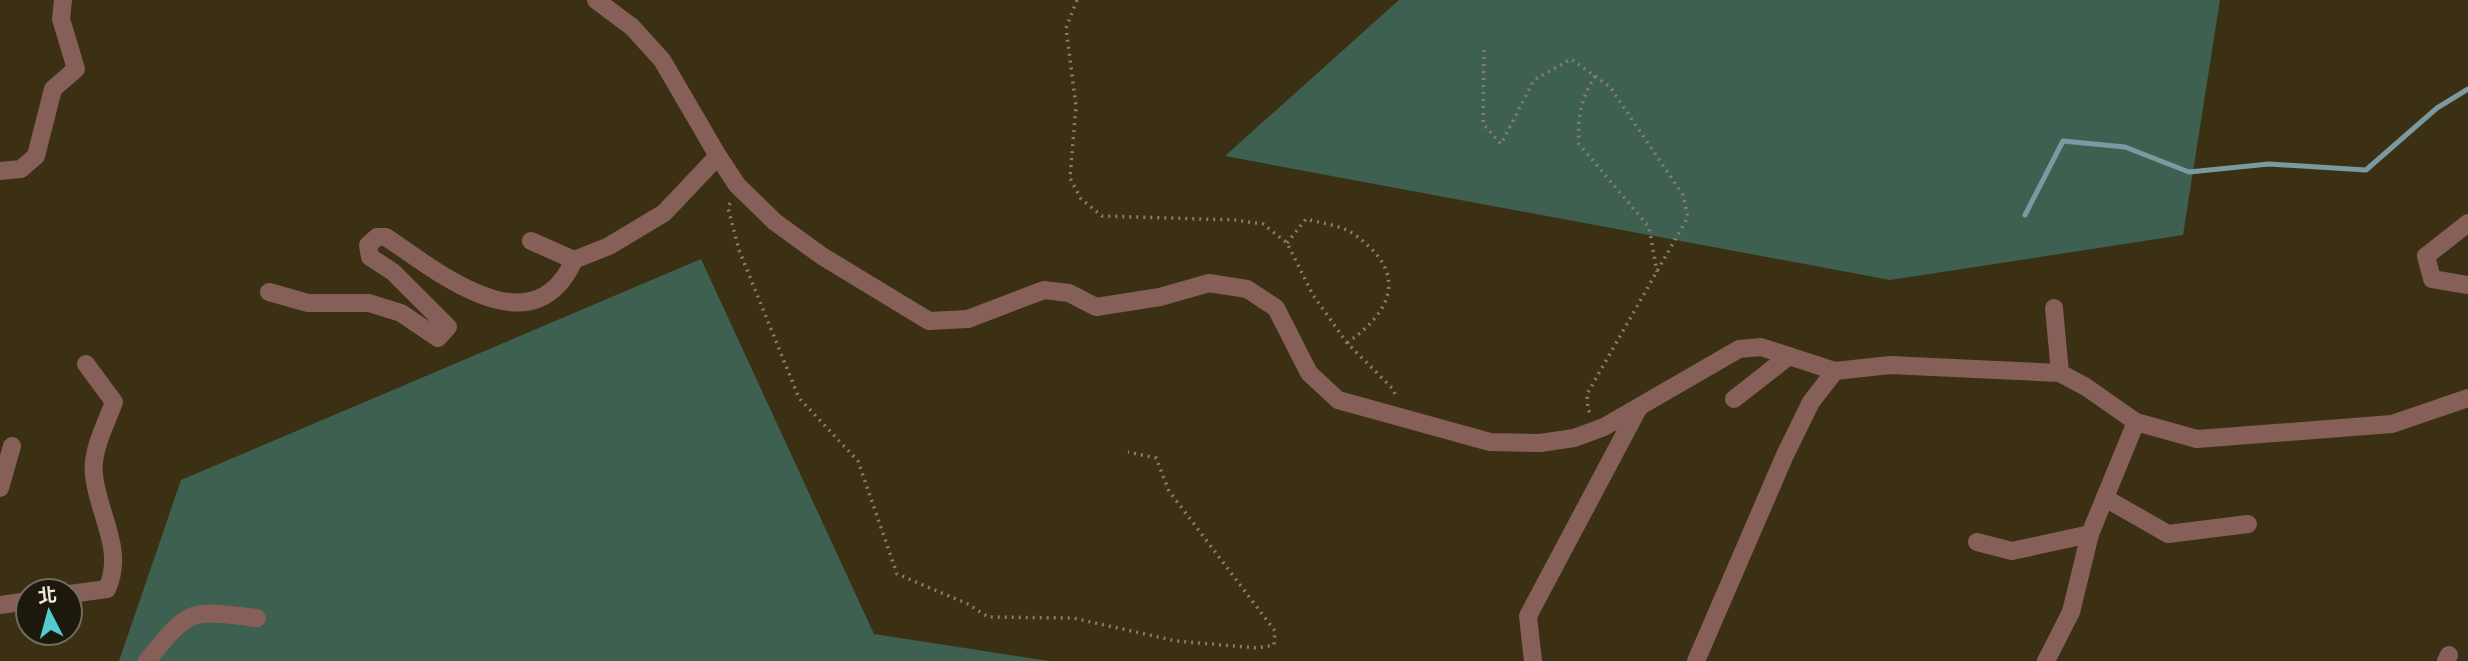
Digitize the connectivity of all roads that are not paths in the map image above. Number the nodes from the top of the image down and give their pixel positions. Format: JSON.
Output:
{"nodes":[{"id":1,"x":63,"y":0,"type":"edge"},
{"id":2,"x":596,"y":0,"type":"edge"},
{"id":3,"x":718,"y":156,"type":"junction"},
{"id":4,"x":0,"y":171,"type":"edge"},
{"id":5,"x":2468,"y":223,"type":"edge"},
{"id":6,"x":531,"y":241,"type":"dead end"},
{"id":7,"x":574,"y":260,"type":"junction"},
{"id":8,"x":2468,"y":285,"type":"edge"},
{"id":9,"x":269,"y":292,"type":"dead end"},
{"id":10,"x":2054,"y":308,"type":"dead end"},
{"id":11,"x":1789,"y":356,"type":"junction"},
{"id":12,"x":86,"y":364,"type":"dead end"},
{"id":13,"x":1835,"y":371,"type":"junction"},
{"id":14,"x":2060,"y":373,"type":"junction"},
{"id":15,"x":2468,"y":398,"type":"edge"},
{"id":16,"x":1734,"y":399,"type":"dead end"},
{"id":17,"x":1639,"y":406,"type":"junction"},
{"id":18,"x":2136,"y":422,"type":"junction"},
{"id":19,"x":12,"y":446,"type":"dead end"},
{"id":20,"x":0,"y":488,"type":"edge"},
{"id":21,"x":2105,"y":498,"type":"junction"},
{"id":22,"x":2248,"y":524,"type":"dead end"},
{"id":23,"x":2090,"y":534,"type":"junction"},
{"id":24,"x":1977,"y":542,"type":"dead end"},
{"id":25,"x":84,"y":592,"type":"edge"},
{"id":26,"x":257,"y":618,"type":"dead end"},
{"id":27,"x":146,"y":661,"type":"edge"},
{"id":28,"x":1533,"y":661,"type":"edge"},
{"id":29,"x":1696,"y":661,"type":"edge"},
{"id":30,"x":2046,"y":661,"type":"edge"}],
"edges":[{"from":1,"to":4,"type":"lane"},
{"from":2,"to":3,"type":"lane"},
{"from":3,"to":7,"type":"lane"},
{"from":3,"to":17,"type":"lane"},
{"from":5,"to":8,"type":"lane"},
{"from":6,"to":7,"type":"lane"},
{"from":7,"to":9,"type":"lane"},
{"from":10,"to":14,"type":"lane"},
{"from":11,"to":13,"type":"lane"},
{"from":11,"to":16,"type":"lane"},
{"from":11,"to":17,"type":"lane"},
{"from":12,"to":25,"type":"lane"},
{"from":13,"to":14,"type":"lane"},
{"from":13,"to":29,"type":"lane"},
{"from":14,"to":18,"type":"lane"},
{"from":15,"to":18,"type":"lane"},
{"from":17,"to":28,"type":"lane"},
{"from":18,"to":21,"type":"lane"},
{"from":19,"to":20,"type":"lane"},
{"from":21,"to":22,"type":"lane"},
{"from":21,"to":23,"type":"lane"},
{"from":23,"to":24,"type":"lane"},
{"from":23,"to":30,"type":"lane"},
{"from":26,"to":27,"type":"lane"}]}
